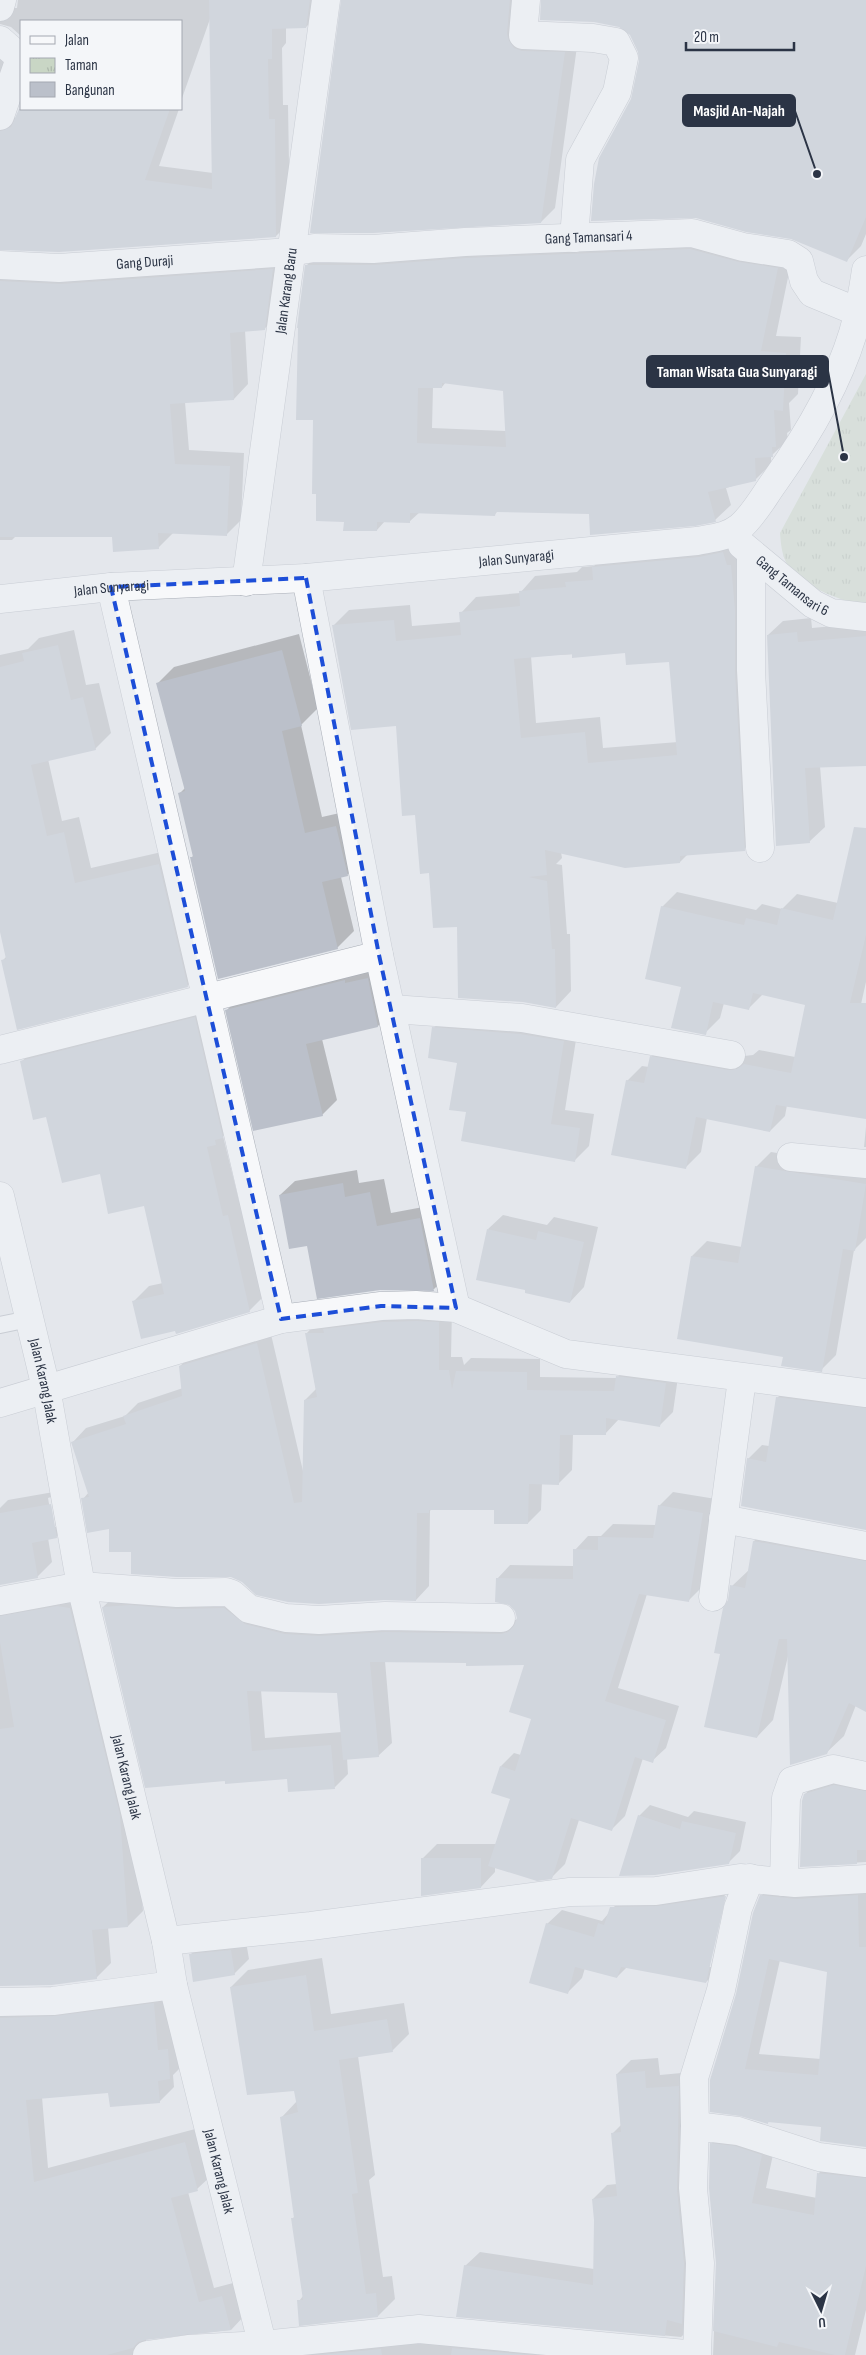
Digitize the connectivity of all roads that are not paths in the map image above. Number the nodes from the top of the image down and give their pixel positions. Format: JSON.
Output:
{"nodes":[{"id":1,"x":2,"y":0,"type":"edge"},
{"id":2,"x":326,"y":0,"type":"edge"},
{"id":3,"x":526,"y":0,"type":"edge"},
{"id":4,"x":0,"y":7,"type":"edge"},
{"id":5,"x":0,"y":40,"type":"edge"},
{"id":6,"x":0,"y":116,"type":"edge"},
{"id":7,"x":574,"y":238,"type":"junction"},
{"id":8,"x":290,"y":252,"type":"junction"},
{"id":9,"x":0,"y":265,"type":"edge"},
{"id":10,"x":866,"y":270,"type":"edge"},
{"id":11,"x":858,"y":312,"type":"junction"},
{"id":12,"x":729,"y":534,"type":"junction"},
{"id":13,"x":751,"y":554,"type":"junction"},
{"id":14,"x":306,"y":578,"type":"junction"},
{"id":15,"x":246,"y":582,"type":"junction"},
{"id":16,"x":110,"y":588,"type":"junction"},
{"id":17,"x":0,"y":599,"type":"edge"},
{"id":18,"x":866,"y":618,"type":"edge"},
{"id":19,"x":760,"y":848,"type":"dead end"},
{"id":20,"x":379,"y":955,"type":"junction"},
{"id":21,"x":206,"y":998,"type":"junction"},
{"id":22,"x":392,"y":1009,"type":"junction"},
{"id":23,"x":0,"y":1050,"type":"edge"},
{"id":24,"x":731,"y":1055,"type":"dead end"},
{"id":25,"x":791,"y":1157,"type":"dead end"},
{"id":26,"x":866,"y":1164,"type":"edge"},
{"id":27,"x":0,"y":1196,"type":"edge"},
{"id":28,"x":456,"y":1308,"type":"junction"},
{"id":29,"x":29,"y":1319,"type":"junction"},
{"id":30,"x":282,"y":1319,"type":"junction"},
{"id":31,"x":0,"y":1325,"type":"edge"},
{"id":32,"x":742,"y":1379,"type":"junction"},
{"id":33,"x":46,"y":1388,"type":"junction"},
{"id":34,"x":866,"y":1394,"type":"edge"},
{"id":35,"x":0,"y":1402,"type":"edge"},
{"id":36,"x":723,"y":1518,"type":"junction"},
{"id":37,"x":866,"y":1546,"type":"edge"},
{"id":38,"x":81,"y":1586,"type":"junction"},
{"id":39,"x":713,"y":1597,"type":"dead end"},
{"id":40,"x":0,"y":1601,"type":"edge"},
{"id":41,"x":501,"y":1618,"type":"dead end"},
{"id":42,"x":866,"y":1776,"type":"edge"},
{"id":43,"x":750,"y":1878,"type":"junction"},
{"id":44,"x":866,"y":1879,"type":"edge"},
{"id":45,"x":784,"y":1882,"type":"junction"},
{"id":46,"x":166,"y":1941,"type":"junction"},
{"id":47,"x":173,"y":1985,"type":"junction"},
{"id":48,"x":0,"y":2002,"type":"edge"},
{"id":49,"x":695,"y":2126,"type":"junction"},
{"id":50,"x":866,"y":2163,"type":"edge"},
{"id":51,"x":264,"y":2350,"type":"edge"},
{"id":52,"x":147,"y":2355,"type":"edge"},
{"id":53,"x":696,"y":2355,"type":"edge"}],
"edges":[{"from":1,"to":4,"type":"street"},
{"from":2,"to":8,"type":"street","name":"Jalan Karang Baru"},
{"from":3,"to":7,"type":"street"},
{"from":5,"to":6,"type":"street"},
{"from":7,"to":8,"type":"street","name":"Gang Tamansari 4"},
{"from":7,"to":11,"type":"street","name":"Gang Tamansari 4"},
{"from":8,"to":9,"type":"street","name":"Gang Duraji"},
{"from":8,"to":15,"type":"street","name":"Jalan Karang Baru"},
{"from":10,"to":11,"type":"street","name":"Jalan Sunyaragi"},
{"from":11,"to":12,"type":"street","name":"Jalan Sunyaragi"},
{"from":12,"to":13,"type":"street","name":"Gang Tamansari 6"},
{"from":12,"to":14,"type":"street","name":"Jalan Sunyaragi"},
{"from":13,"to":18,"type":"street","name":"Gang Tamansari 6"},
{"from":13,"to":19,"type":"street"},
{"from":14,"to":15,"type":"street","name":"Jalan Sunyaragi"},
{"from":14,"to":20,"type":"street"},
{"from":15,"to":16,"type":"street","name":"Jalan Sunyaragi"},
{"from":16,"to":17,"type":"street","name":"Jalan Sunyaragi"},
{"from":16,"to":21,"type":"street"},
{"from":20,"to":21,"type":"street"},
{"from":20,"to":22,"type":"street"},
{"from":21,"to":23,"type":"street"},
{"from":21,"to":30,"type":"street"},
{"from":22,"to":24,"type":"street"},
{"from":22,"to":28,"type":"street"},
{"from":25,"to":26,"type":"street"},
{"from":27,"to":29,"type":"street","name":"Jalan Karang Jalak"},
{"from":28,"to":30,"type":"street"},
{"from":28,"to":32,"type":"street"},
{"from":29,"to":31,"type":"lane"},
{"from":29,"to":33,"type":"street","name":"Jalan Karang Jalak"},
{"from":30,"to":33,"type":"street"},
{"from":32,"to":34,"type":"street"},
{"from":32,"to":36,"type":"street"},
{"from":33,"to":35,"type":"street"},
{"from":33,"to":38,"type":"street","name":"Jalan Karang Jalak"},
{"from":36,"to":37,"type":"street"},
{"from":36,"to":39,"type":"street"},
{"from":38,"to":40,"type":"street"},
{"from":38,"to":41,"type":"street"},
{"from":38,"to":46,"type":"street","name":"Jalan Karang Jalak"},
{"from":42,"to":45,"type":"street"},
{"from":43,"to":45,"type":"street"},
{"from":43,"to":46,"type":"street"},
{"from":43,"to":49,"type":"street"},
{"from":44,"to":45,"type":"street"},
{"from":46,"to":47,"type":"street","name":"Jalan Karang Jalak"},
{"from":47,"to":48,"type":"street"},
{"from":47,"to":51,"type":"street","name":"Jalan Karang Jalak"},
{"from":49,"to":50,"type":"street"},
{"from":49,"to":53,"type":"street"},
{"from":51,"to":52,"type":"street"},
{"from":51,"to":53,"type":"street"}]}
